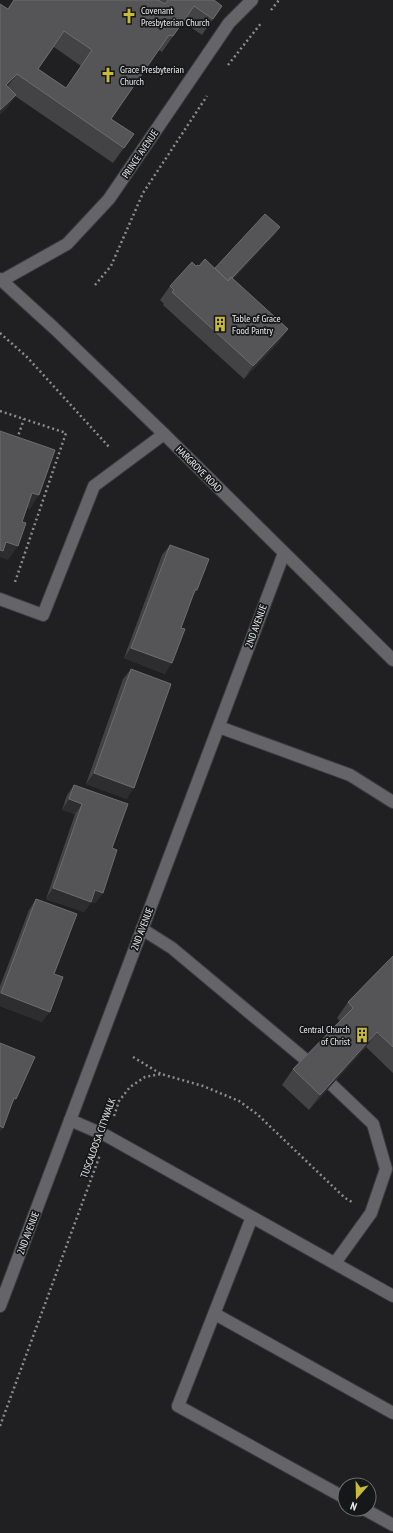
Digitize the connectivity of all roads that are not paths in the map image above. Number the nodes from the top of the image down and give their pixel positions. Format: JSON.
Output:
{"nodes":[{"id":1,"x":252,"y":0,"type":"edge"},
{"id":2,"x":0,"y":280,"type":"edge"},
{"id":3,"x":164,"y":434,"type":"junction"},
{"id":4,"x":284,"y":553,"type":"junction"},
{"id":5,"x":0,"y":599,"type":"edge"},
{"id":6,"x":393,"y":660,"type":"edge"},
{"id":7,"x":219,"y":727,"type":"junction"},
{"id":8,"x":393,"y":802,"type":"edge"},
{"id":9,"x":142,"y":929,"type":"junction"},
{"id":10,"x":306,"y":1060,"type":"edge"},
{"id":11,"x":332,"y":1084,"type":"edge"},
{"id":12,"x":70,"y":1120,"type":"junction"},
{"id":13,"x":252,"y":1217,"type":"junction"},
{"id":14,"x":335,"y":1264,"type":"junction"},
{"id":15,"x":393,"y":1296,"type":"edge"},
{"id":16,"x":0,"y":1306,"type":"edge"},
{"id":17,"x":215,"y":1314,"type":"junction"},
{"id":18,"x":393,"y":1413,"type":"edge"},
{"id":19,"x":337,"y":1494,"type":"edge"},
{"id":20,"x":377,"y":1516,"type":"edge"},
{"id":21,"x":393,"y":1525,"type":"edge"}],
"edges":[{"from":1,"to":2,"type":"street","name":"PRINCE AVENUE"},
{"from":2,"to":3,"type":"street","name":"HARGROVE ROAD"},
{"from":3,"to":4,"type":"street","name":"HARGROVE ROAD"},
{"from":3,"to":5,"type":"street"},
{"from":4,"to":6,"type":"street","name":"HARGROVE ROAD"},
{"from":4,"to":7,"type":"street","name":"2ND AVENUE"},
{"from":7,"to":8,"type":"street"},
{"from":7,"to":9,"type":"street","name":"2ND AVENUE"},
{"from":9,"to":10,"type":"street"},
{"from":9,"to":12,"type":"street","name":"2ND AVENUE"},
{"from":11,"to":14,"type":"street"},
{"from":12,"to":13,"type":"street"},
{"from":12,"to":16,"type":"street","name":"2ND AVENUE"},
{"from":13,"to":14,"type":"street"},
{"from":13,"to":17,"type":"street"},
{"from":14,"to":15,"type":"street"},
{"from":17,"to":18,"type":"street"},
{"from":17,"to":19,"type":"street"},
{"from":20,"to":21,"type":"street"}]}
